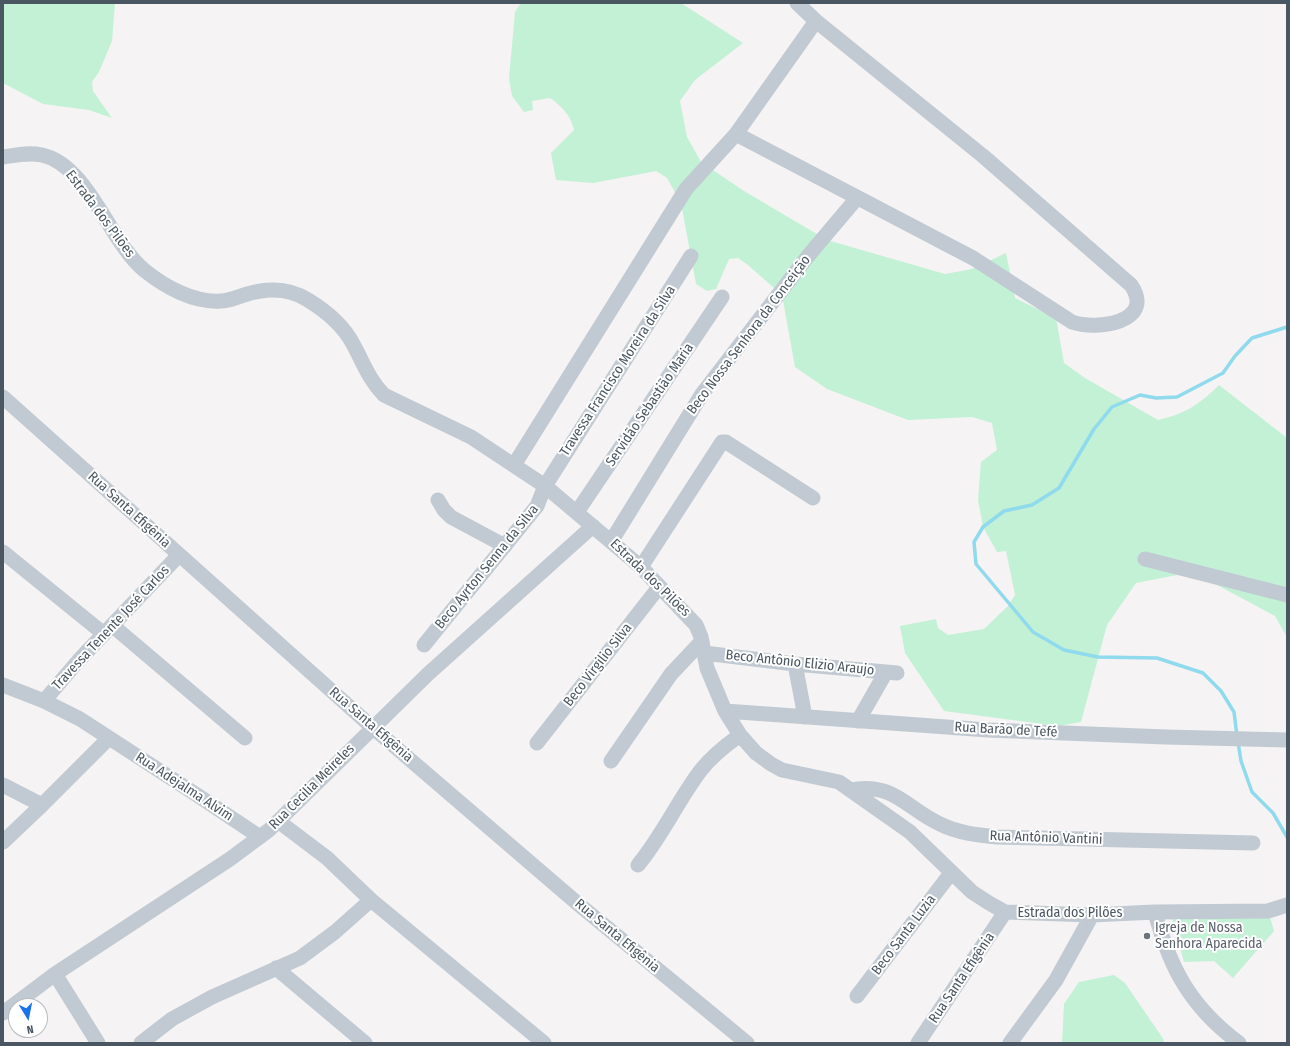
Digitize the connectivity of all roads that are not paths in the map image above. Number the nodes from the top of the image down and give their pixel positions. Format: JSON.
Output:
{"nodes":[{"id":1,"x":798,"y":3,"type":"edge"},
{"id":2,"x":816,"y":21,"type":"junction"},
{"id":3,"x":736,"y":134,"type":"junction"},
{"id":4,"x":3,"y":157,"type":"edge"},
{"id":5,"x":857,"y":198,"type":"junction"},
{"id":6,"x":691,"y":256,"type":"dead end"},
{"id":7,"x":722,"y":297,"type":"dead end"},
{"id":8,"x":3,"y":398,"type":"edge"},
{"id":9,"x":514,"y":465,"type":"junction"},
{"id":10,"x":545,"y":486,"type":"junction"},
{"id":11,"x":813,"y":498,"type":"dead end"},
{"id":12,"x":438,"y":500,"type":"dead end"},
{"id":13,"x":577,"y":512,"type":"junction"},
{"id":14,"x":593,"y":526,"type":"junction"},
{"id":15,"x":612,"y":540,"type":"junction"},
{"id":16,"x":505,"y":546,"type":"junction"},
{"id":17,"x":3,"y":552,"type":"edge"},
{"id":18,"x":179,"y":555,"type":"junction"},
{"id":19,"x":1145,"y":559,"type":"dead end"},
{"id":20,"x":641,"y":567,"type":"junction"},
{"id":21,"x":660,"y":588,"type":"junction"},
{"id":22,"x":1287,"y":595,"type":"edge"},
{"id":23,"x":108,"y":630,"type":"junction"},
{"id":24,"x":424,"y":645,"type":"dead end"},
{"id":25,"x":703,"y":647,"type":"junction"},
{"id":26,"x":795,"y":664,"type":"junction"},
{"id":27,"x":3,"y":685,"type":"edge"},
{"id":28,"x":44,"y":701,"type":"junction"},
{"id":29,"x":725,"y":712,"type":"junction"},
{"id":30,"x":805,"y":717,"type":"junction"},
{"id":31,"x":858,"y":721,"type":"junction"},
{"id":32,"x":372,"y":727,"type":"junction"},
{"id":33,"x":740,"y":734,"type":"junction"},
{"id":34,"x":109,"y":738,"type":"junction"},
{"id":35,"x":245,"y":738,"type":"dead end"},
{"id":36,"x":1287,"y":740,"type":"edge"},
{"id":37,"x":537,"y":743,"type":"dead end"},
{"id":38,"x":611,"y":761,"type":"dead end"},
{"id":39,"x":3,"y":786,"type":"edge"},
{"id":40,"x":850,"y":790,"type":"junction"},
{"id":41,"x":42,"y":805,"type":"junction"},
{"id":42,"x":278,"y":821,"type":"junction"},
{"id":43,"x":260,"y":838,"type":"junction"},
{"id":44,"x":3,"y":842,"type":"edge"},
{"id":45,"x":1253,"y":843,"type":"dead end"},
{"id":46,"x":638,"y":865,"type":"dead end"},
{"id":47,"x":951,"y":873,"type":"junction"},
{"id":48,"x":371,"y":900,"type":"junction"},
{"id":49,"x":1285,"y":905,"type":"edge"},
{"id":50,"x":1006,"y":912,"type":"junction"},
{"id":51,"x":1155,"y":912,"type":"junction"},
{"id":52,"x":1092,"y":915,"type":"junction"},
{"id":53,"x":276,"y":968,"type":"junction"},
{"id":54,"x":55,"y":974,"type":"junction"},
{"id":55,"x":857,"y":996,"type":"dead end"},
{"id":56,"x":3,"y":1012,"type":"edge"},
{"id":57,"x":98,"y":1043,"type":"edge"},
{"id":58,"x":143,"y":1043,"type":"edge"},
{"id":59,"x":365,"y":1043,"type":"edge"},
{"id":60,"x":544,"y":1043,"type":"edge"},
{"id":61,"x":747,"y":1043,"type":"edge"},
{"id":62,"x":918,"y":1043,"type":"edge"},
{"id":63,"x":1010,"y":1043,"type":"edge"},
{"id":64,"x":1239,"y":1043,"type":"edge"}],
"edges":[{"from":1,"to":2,"type":"street"},
{"from":2,"to":3,"type":"street"},
{"from":2,"to":5,"type":"street"},
{"from":3,"to":5,"type":"street"},
{"from":3,"to":9,"type":"street"},
{"from":4,"to":9,"type":"street","name":"Estrada dos Pilões"},
{"from":5,"to":15,"type":"street","name":"Beco Nossa Senhora da Conceição"},
{"from":6,"to":10,"type":"street","name":"Travessa Francisco Moreira da Silva"},
{"from":7,"to":13,"type":"street","name":"Servidão Sebastião Maria"},
{"from":8,"to":18,"type":"street","name":"Rua Santa Efigênia"},
{"from":9,"to":10,"type":"street","name":"Estrada dos Pilões"},
{"from":10,"to":13,"type":"street","name":"Estrada dos Pilões"},
{"from":10,"to":16,"type":"street","name":"Beco Ayrton Senna da Silva"},
{"from":11,"to":20,"type":"street"},
{"from":12,"to":16,"type":"street"},
{"from":13,"to":14,"type":"street","name":"Estrada dos Pilões"},
{"from":14,"to":15,"type":"street","name":"Estrada dos Pilões"},
{"from":14,"to":32,"type":"street","name":"Rua Cecilia Meireles"},
{"from":15,"to":20,"type":"street","name":"Estrada dos Pilões"},
{"from":16,"to":24,"type":"street","name":"Beco Ayrton Senna da Silva"},
{"from":17,"to":23,"type":"street"},
{"from":18,"to":23,"type":"street","name":"Travessa Tenente José Carlos"},
{"from":18,"to":32,"type":"street","name":"Rua Santa Efigênia"},
{"from":19,"to":22,"type":"street"},
{"from":20,"to":21,"type":"street","name":"Estrada dos Pilões"},
{"from":21,"to":25,"type":"street","name":"Estrada dos Pilões"},
{"from":21,"to":37,"type":"street","name":"Beco Virgilio Silva"},
{"from":23,"to":28,"type":"street","name":"Travessa Tenente José Carlos"},
{"from":23,"to":35,"type":"street"},
{"from":25,"to":26,"type":"street","name":"Beco Antônio Elizio Araujo"},
{"from":25,"to":29,"type":"street","name":"Estrada dos Pilões"},
{"from":25,"to":38,"type":"street"},
{"from":26,"to":30,"type":"street"},
{"from":26,"to":31,"type":"street","name":"Beco Antônio Elizio Araujo"},
{"from":27,"to":28,"type":"street","name":"Rua Adejalma Alvim"},
{"from":28,"to":34,"type":"street","name":"Rua Adejalma Alvim"},
{"from":29,"to":30,"type":"street","name":"Rua Barão de Tefé"},
{"from":29,"to":33,"type":"street","name":"Estrada dos Pilões"},
{"from":30,"to":31,"type":"street","name":"Rua Barão de Tefé"},
{"from":31,"to":36,"type":"street","name":"Rua Barão de Tefé"},
{"from":32,"to":42,"type":"street","name":"Rua Cecilia Meireles"},
{"from":32,"to":61,"type":"street","name":"Rua Santa Efigênia"},
{"from":33,"to":40,"type":"street","name":"Estrada dos Pilões"},
{"from":33,"to":46,"type":"street"},
{"from":34,"to":41,"type":"street"},
{"from":34,"to":43,"type":"street","name":"Rua Adejalma Alvim"},
{"from":39,"to":41,"type":"street"},
{"from":40,"to":45,"type":"street","name":"Rua Antônio Vantini"},
{"from":40,"to":47,"type":"street","name":"Estrada dos Pilões"},
{"from":41,"to":44,"type":"street"},
{"from":42,"to":43,"type":"street","name":"Rua Cecilia Meireles"},
{"from":42,"to":48,"type":"street"},
{"from":43,"to":54,"type":"street","name":"Rua Cecilia Meireles"},
{"from":47,"to":50,"type":"street","name":"Estrada dos Pilões"},
{"from":47,"to":55,"type":"street","name":"Beco Santa Luzia"},
{"from":48,"to":53,"type":"street"},
{"from":48,"to":60,"type":"street"},
{"from":49,"to":51,"type":"street","name":"Estrada dos Pilões"},
{"from":50,"to":52,"type":"street","name":"Estrada dos Pilões"},
{"from":50,"to":62,"type":"street","name":"Rua Santa Efigênia"},
{"from":51,"to":52,"type":"street","name":"Estrada dos Pilões"},
{"from":51,"to":64,"type":"street"},
{"from":52,"to":63,"type":"street"},
{"from":53,"to":58,"type":"street"},
{"from":53,"to":59,"type":"street"},
{"from":54,"to":56,"type":"street","name":"Rua Cecilia Meireles"},
{"from":54,"to":57,"type":"street"}]}
